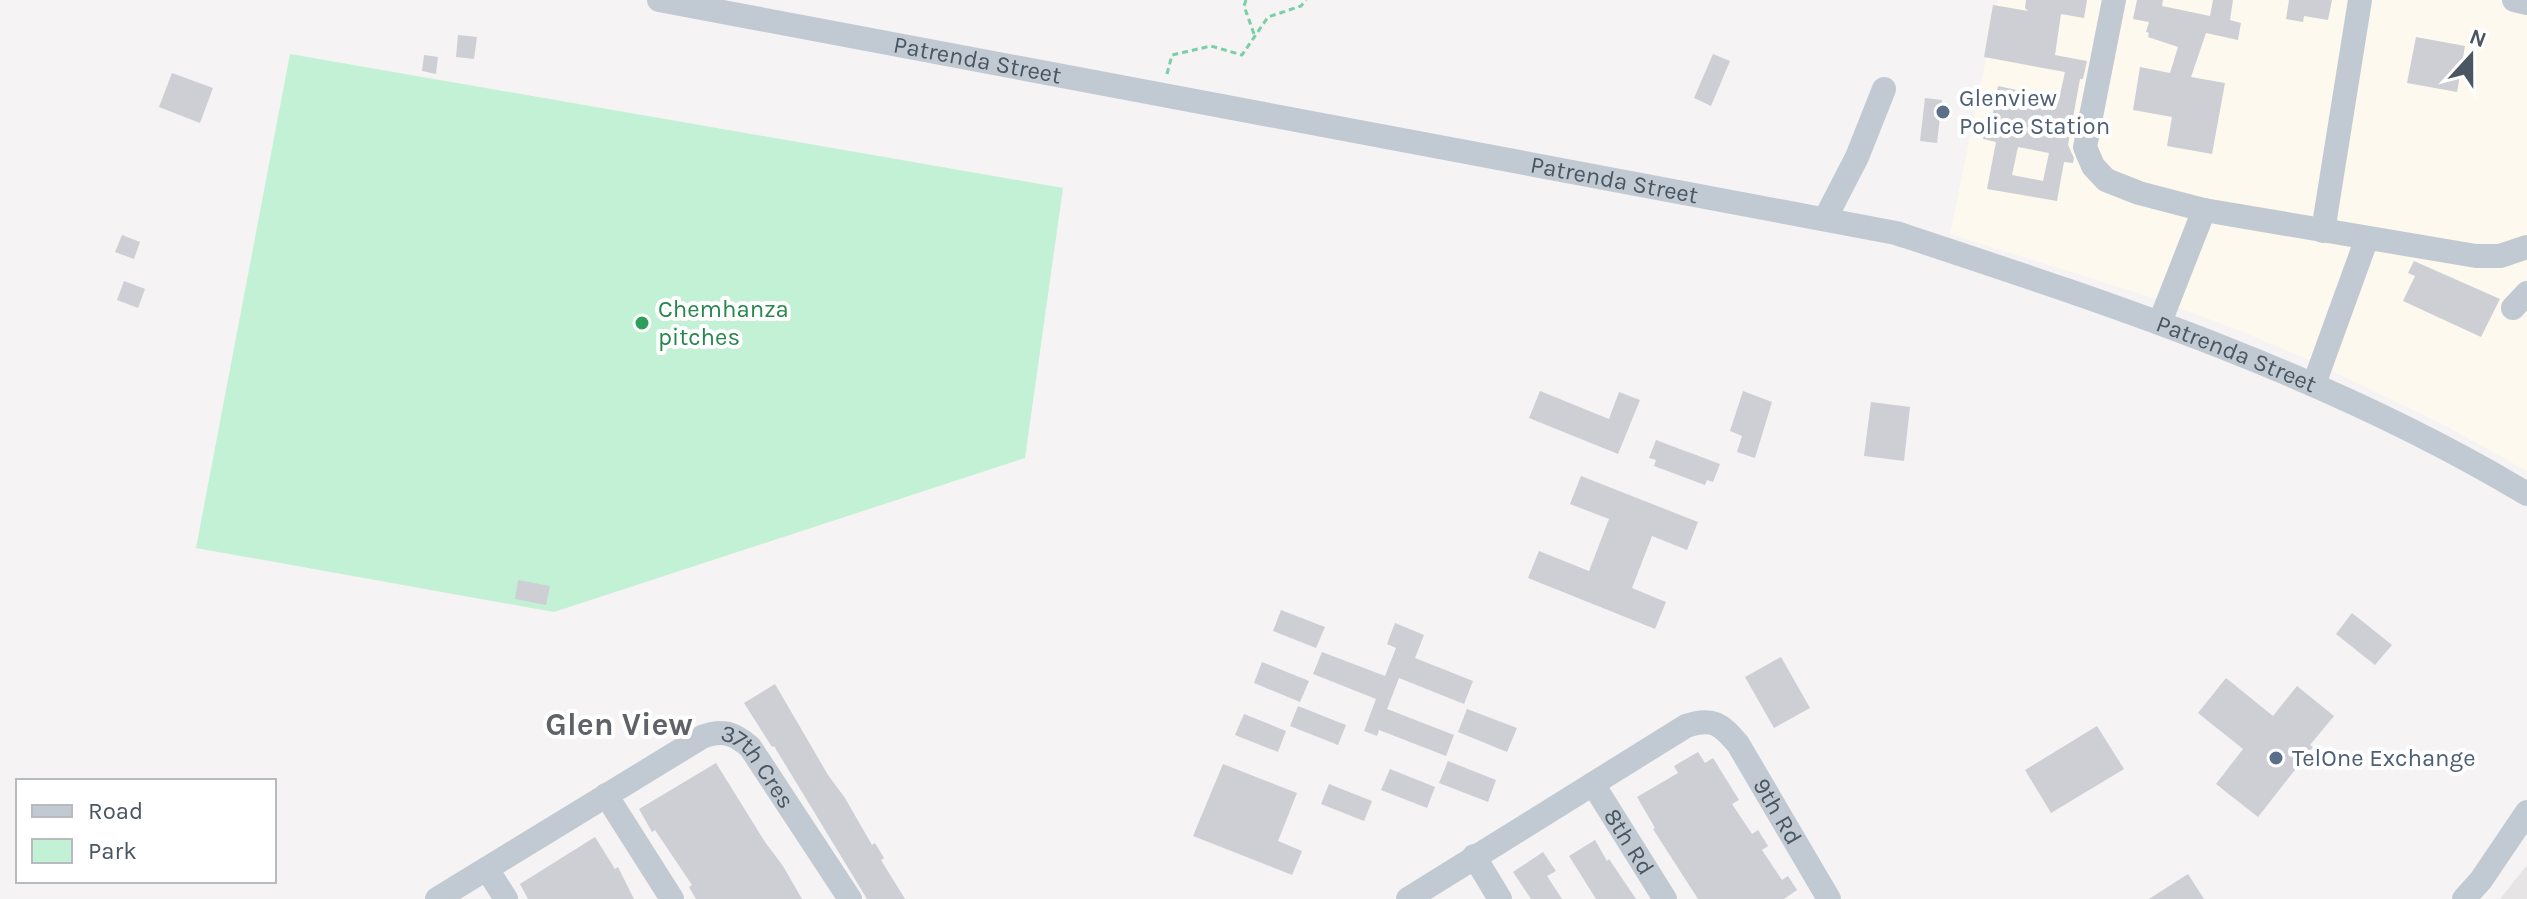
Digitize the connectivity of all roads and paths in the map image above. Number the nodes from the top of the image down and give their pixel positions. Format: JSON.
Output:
{"nodes":[{"id":1,"x":661,"y":0,"type":"edge"},
{"id":2,"x":1246,"y":0,"type":"edge"},
{"id":3,"x":1306,"y":0,"type":"edge"},
{"id":4,"x":2114,"y":0,"type":"edge"},
{"id":5,"x":2360,"y":0,"type":"edge"},
{"id":6,"x":2514,"y":0,"type":"edge"},
{"id":7,"x":2527,"y":3,"type":"edge"},
{"id":8,"x":1254,"y":35,"type":"junction"},
{"id":9,"x":1884,"y":89,"type":"dead end"},
{"id":10,"x":1161,"y":94,"type":"junction"},
{"id":11,"x":2204,"y":210,"type":"junction"},
{"id":12,"x":1825,"y":219,"type":"junction"},
{"id":13,"x":2323,"y":231,"type":"junction"},
{"id":14,"x":2367,"y":238,"type":"junction"},
{"id":15,"x":2527,"y":247,"type":"edge"},
{"id":16,"x":2160,"y":322,"type":"junction"},
{"id":17,"x":2314,"y":384,"type":"junction"},
{"id":18,"x":2527,"y":494,"type":"edge"},
{"id":19,"x":1593,"y":784,"type":"junction"},
{"id":20,"x":606,"y":795,"type":"junction"},
{"id":21,"x":2527,"y":812,"type":"edge"},
{"id":22,"x":1474,"y":856,"type":"junction"},
{"id":23,"x":487,"y":869,"type":"junction"},
{"id":24,"x":437,"y":899,"type":"edge"},
{"id":25,"x":506,"y":899,"type":"edge"},
{"id":26,"x":672,"y":899,"type":"edge"},
{"id":27,"x":850,"y":899,"type":"edge"},
{"id":28,"x":1408,"y":899,"type":"edge"},
{"id":29,"x":1500,"y":899,"type":"edge"},
{"id":30,"x":1665,"y":899,"type":"edge"},
{"id":31,"x":1829,"y":899,"type":"edge"},
{"id":32,"x":2464,"y":899,"type":"edge"}],
"edges":[{"from":1,"to":10,"type":"street","name":"Patrenda Street"},
{"from":2,"to":8,"type":"path"},
{"from":3,"to":8,"type":"path"},
{"from":4,"to":11,"type":"street"},
{"from":5,"to":13,"type":"street"},
{"from":6,"to":7,"type":"street"},
{"from":8,"to":10,"type":"path"},
{"from":9,"to":12,"type":"street"},
{"from":10,"to":12,"type":"street","name":"Patrenda Street"},
{"from":11,"to":13,"type":"street"},
{"from":11,"to":16,"type":"street"},
{"from":12,"to":16,"type":"street","name":"Patrenda Street"},
{"from":13,"to":14,"type":"street"},
{"from":14,"to":15,"type":"street"},
{"from":14,"to":17,"type":"street"},
{"from":16,"to":17,"type":"street","name":"Patrenda Street"},
{"from":17,"to":18,"type":"street","name":"Patrenda Street"},
{"from":19,"to":22,"type":"street"},
{"from":19,"to":30,"type":"street","name":"8th Rd"},
{"from":19,"to":31,"type":"street","name":"9th Rd"},
{"from":20,"to":23,"type":"street"},
{"from":20,"to":26,"type":"street"},
{"from":20,"to":27,"type":"street","name":"37th Cres"},
{"from":21,"to":32,"type":"street"},
{"from":22,"to":28,"type":"street"},
{"from":22,"to":29,"type":"street"},
{"from":23,"to":24,"type":"street"},
{"from":23,"to":25,"type":"street"}]}
